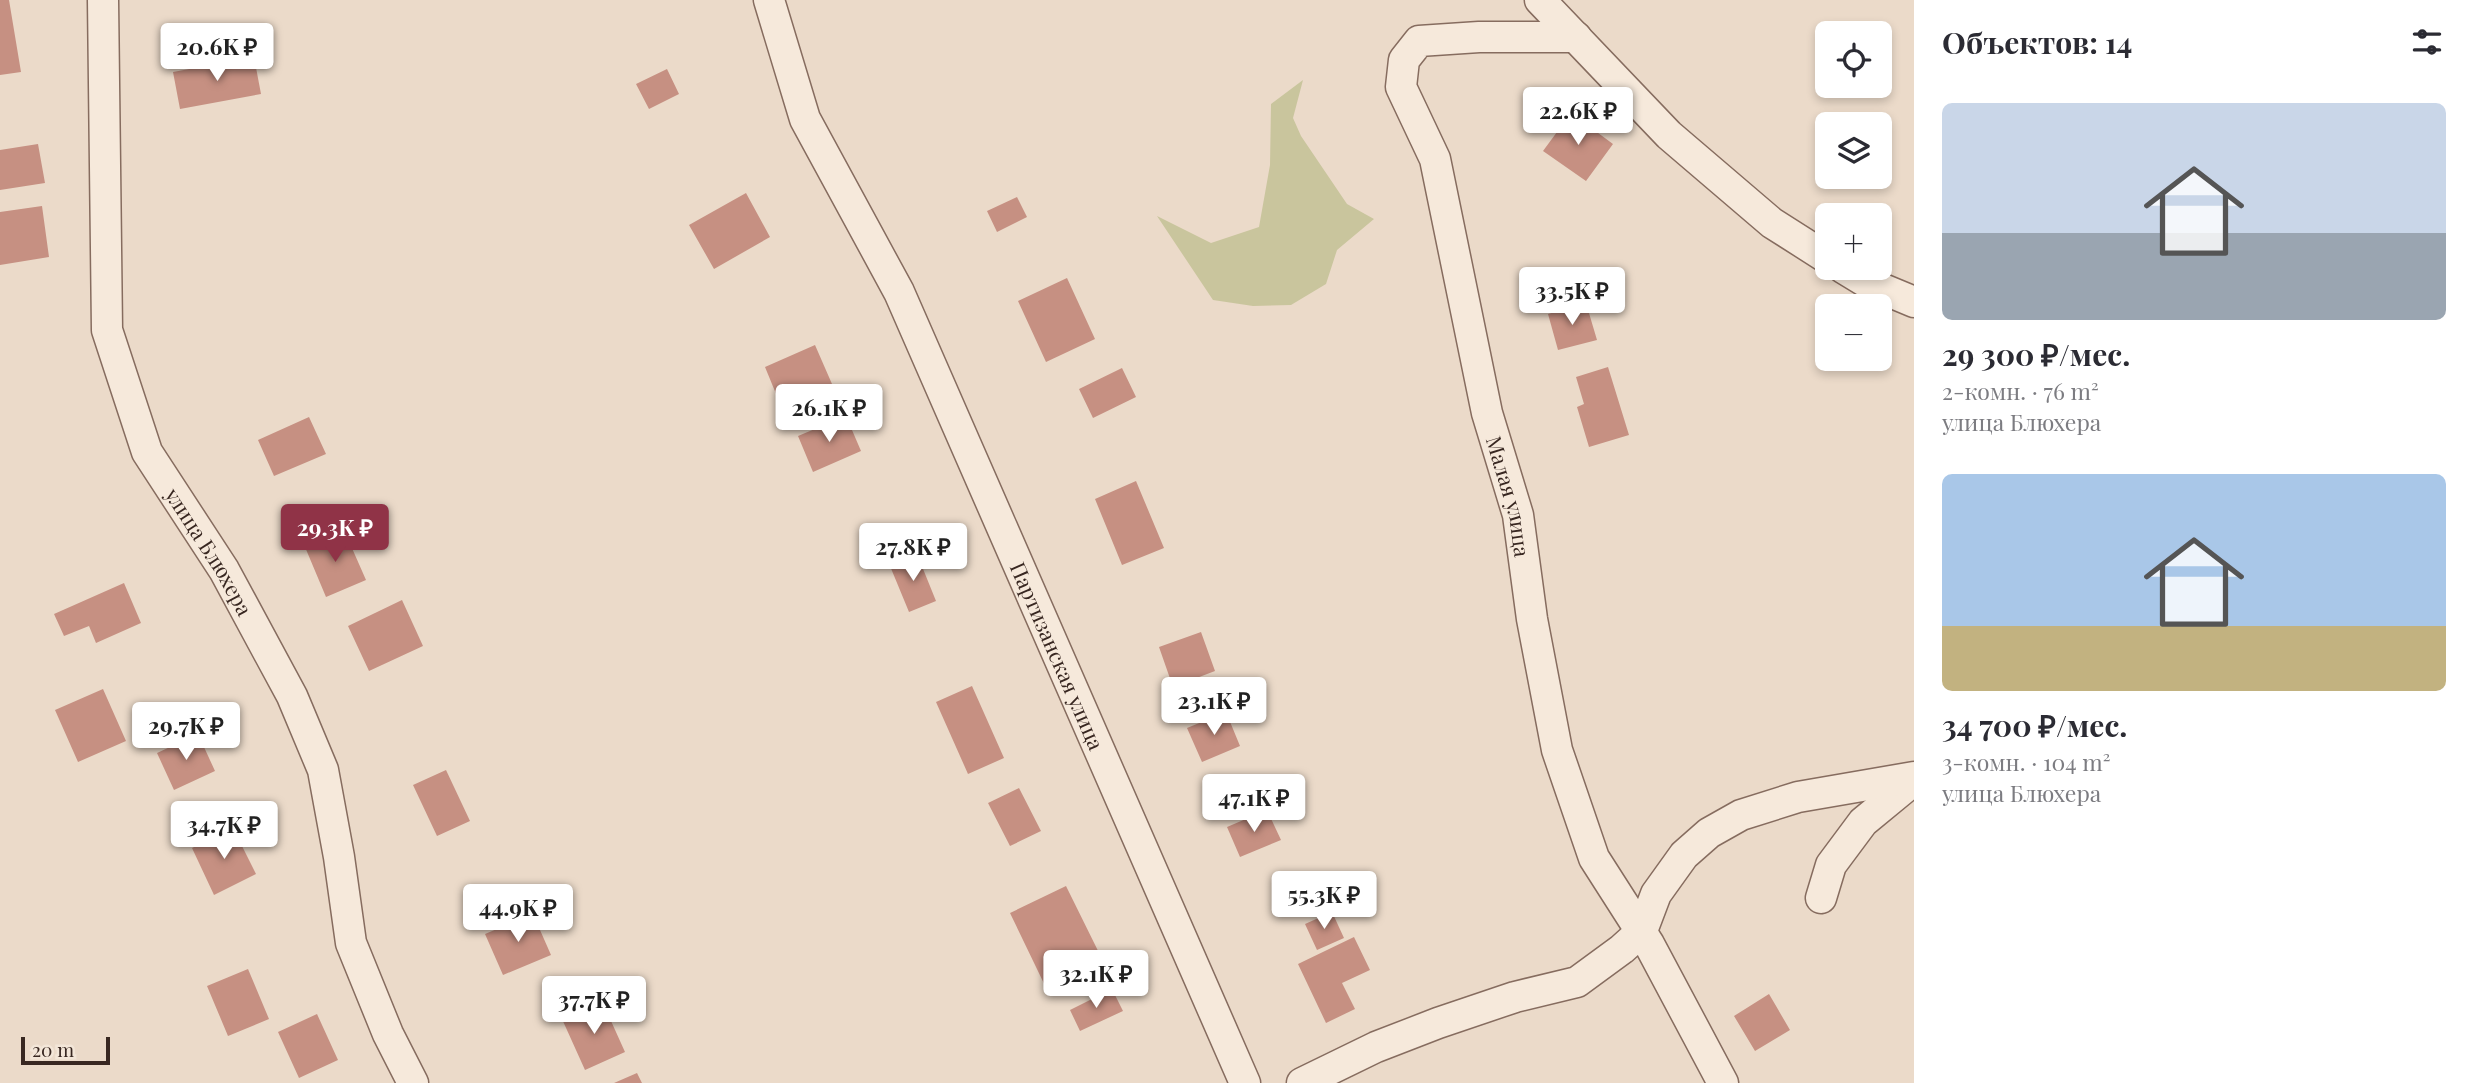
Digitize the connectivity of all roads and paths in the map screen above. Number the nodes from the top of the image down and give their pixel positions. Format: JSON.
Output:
{"nodes":[{"id":1,"x":103,"y":0,"type":"edge"},
{"id":2,"x":769,"y":0,"type":"edge"},
{"id":3,"x":1540,"y":0,"type":"edge"},
{"id":4,"x":1576,"y":37,"type":"junction"},
{"id":5,"x":1815,"y":250,"type":"edge"},
{"id":6,"x":1863,"y":280,"type":"edge"},
{"id":7,"x":1914,"y":302,"type":"edge"},
{"id":8,"x":1914,"y":778,"type":"edge"},
{"id":9,"x":1821,"y":898,"type":"dead end"},
{"id":10,"x":1642,"y":931,"type":"junction"},
{"id":11,"x":413,"y":1083,"type":"edge"},
{"id":12,"x":1245,"y":1083,"type":"edge"},
{"id":13,"x":1302,"y":1083,"type":"edge"},
{"id":14,"x":1723,"y":1083,"type":"edge"}],
"edges":[{"from":1,"to":11,"type":"street","name":"улица Блюхера"},
{"from":2,"to":12,"type":"street","name":"Партизанская улица"},
{"from":3,"to":4,"type":"street"},
{"from":4,"to":5,"type":"street"},
{"from":4,"to":10,"type":"street","name":"Малая улица"},
{"from":6,"to":7,"type":"street"},
{"from":8,"to":9,"type":"street"},
{"from":8,"to":10,"type":"street"},
{"from":10,"to":13,"type":"street"},
{"from":10,"to":14,"type":"street","name":"Малая улица"}]}
